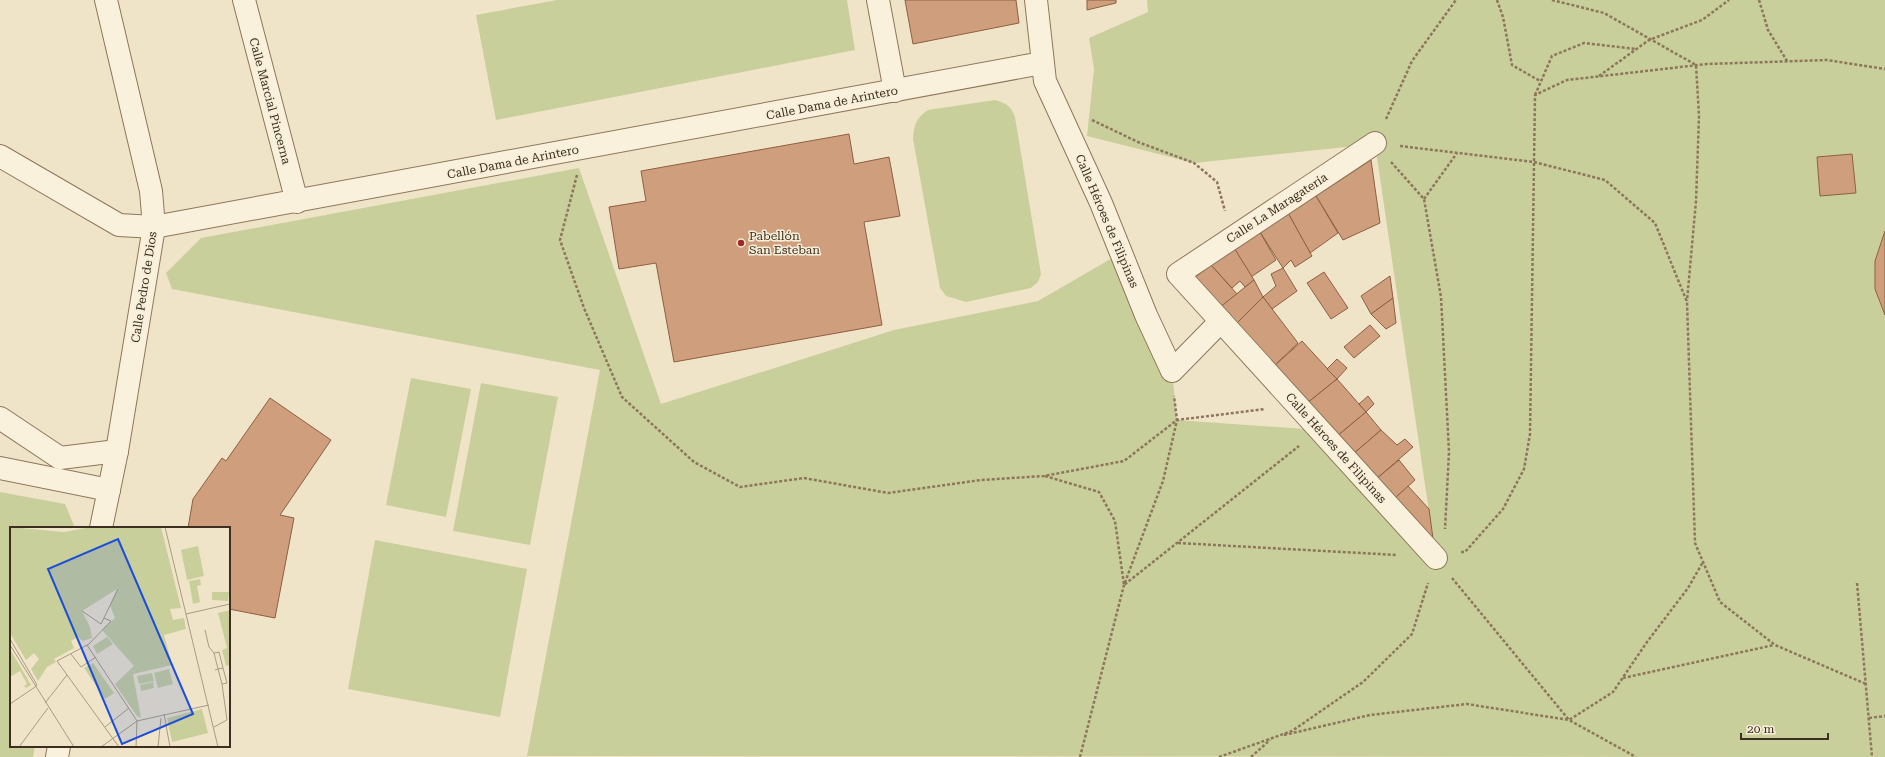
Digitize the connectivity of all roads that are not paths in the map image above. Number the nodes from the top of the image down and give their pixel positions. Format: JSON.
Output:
{"nodes":[{"id":1,"x":106,"y":0,"type":"edge"},
{"id":2,"x":244,"y":0,"type":"edge"},
{"id":3,"x":878,"y":0,"type":"edge"},
{"id":4,"x":1036,"y":0,"type":"edge"},
{"id":5,"x":1042,"y":63,"type":"junction"},
{"id":6,"x":896,"y":91,"type":"junction"},
{"id":7,"x":1375,"y":144,"type":"road end"},
{"id":8,"x":0,"y":156,"type":"edge"},
{"id":9,"x":297,"y":202,"type":"junction"},
{"id":10,"x":154,"y":228,"type":"junction"},
{"id":11,"x":1178,"y":274,"type":"joint"},
{"id":12,"x":1221,"y":321,"type":"junction"},
{"id":13,"x":0,"y":418,"type":"edge"},
{"id":14,"x":117,"y":451,"type":"junction"},
{"id":15,"x":0,"y":468,"type":"edge"},
{"id":16,"x":109,"y":490,"type":"junction"},
{"id":17,"x":101,"y":527,"type":"edge"},
{"id":18,"x":1436,"y":558,"type":"road end"},
{"id":19,"x":59,"y":747,"type":"edge"},
{"id":20,"x":57,"y":757,"type":"edge"}],
"edges":[{"from":1,"to":10,"type":"street","name":"Calle Pedro de Dios"},
{"from":2,"to":9,"type":"street","name":"Calle Marcial Pincerna"},
{"from":3,"to":6,"type":"street"},
{"from":4,"to":5,"type":"street","name":"Calle Héroes de Filipinas"},
{"from":5,"to":6,"type":"street","name":"Calle Dama de Arintero"},
{"from":5,"to":12,"type":"street","name":"Calle Héroes de Filipinas"},
{"from":6,"to":9,"type":"street","name":"Calle Dama de Arintero"},
{"from":7,"to":11,"type":"street","name":"Calle La Maragatería"},
{"from":8,"to":10,"type":"street","name":"Calle Dama de Arintero"},
{"from":9,"to":10,"type":"street","name":"Calle Dama de Arintero"},
{"from":10,"to":14,"type":"street","name":"Calle Pedro de Dios"},
{"from":11,"to":12,"type":"street","name":"Calle Héroes de Filipinas"},
{"from":12,"to":18,"type":"street","name":"Calle Héroes de Filipinas"},
{"from":13,"to":14,"type":"street"},
{"from":14,"to":16,"type":"street","name":"Calle Pedro de Dios"},
{"from":15,"to":16,"type":"street"},
{"from":16,"to":17,"type":"street","name":"Calle Pedro de Dios"},
{"from":19,"to":20,"type":"street"}]}
